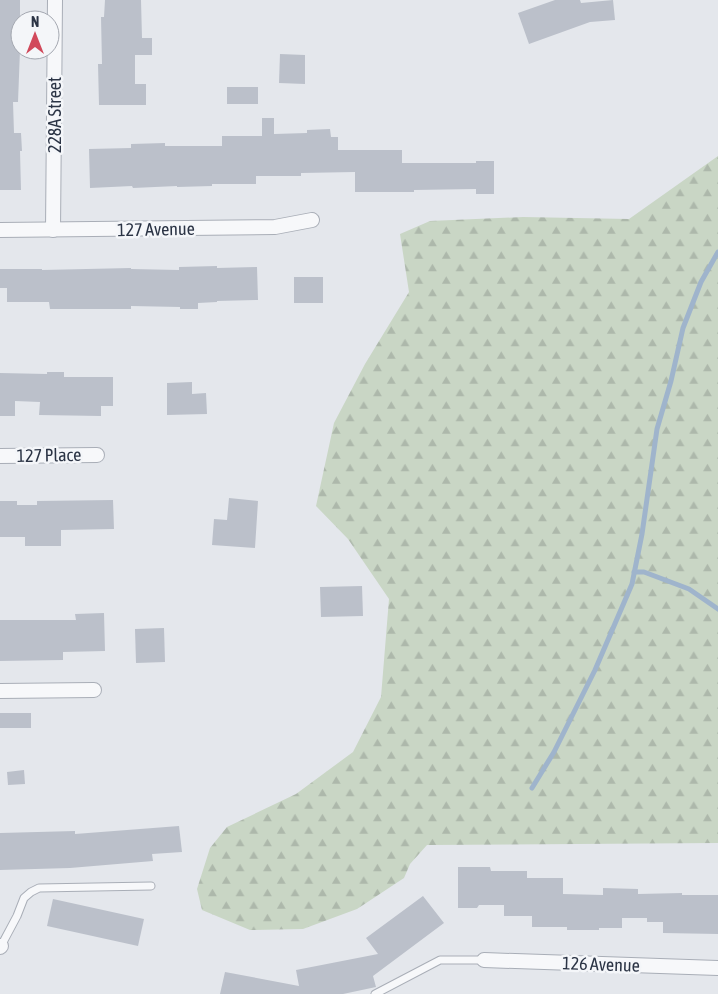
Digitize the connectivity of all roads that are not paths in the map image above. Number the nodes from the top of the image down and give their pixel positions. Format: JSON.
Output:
{"nodes":[{"id":1,"x":55,"y":0,"type":"edge"},
{"id":2,"x":312,"y":220,"type":"dead end"},
{"id":3,"x":0,"y":230,"type":"edge"},
{"id":4,"x":53,"y":230,"type":"junction"},
{"id":5,"x":97,"y":455,"type":"dead end"},
{"id":6,"x":0,"y":456,"type":"edge"},
{"id":7,"x":94,"y":690,"type":"dead end"},
{"id":8,"x":0,"y":691,"type":"edge"},
{"id":9,"x":151,"y":886,"type":"dead end"},
{"id":10,"x":0,"y":947,"type":"edge"},
{"id":11,"x":484,"y":960,"type":"joint"},
{"id":12,"x":718,"y":968,"type":"edge"},
{"id":13,"x":374,"y":994,"type":"edge"}],
"edges":[{"from":1,"to":4,"type":"street","name":"228A Street"},
{"from":2,"to":4,"type":"street","name":"127 Avenue"},
{"from":3,"to":4,"type":"street","name":"127 Avenue"},
{"from":5,"to":6,"type":"street","name":"127 Place"},
{"from":7,"to":8,"type":"street"},
{"from":9,"to":10,"type":"lane"},
{"from":11,"to":12,"type":"street","name":"126 Avenue"},
{"from":11,"to":13,"type":"lane"}]}
